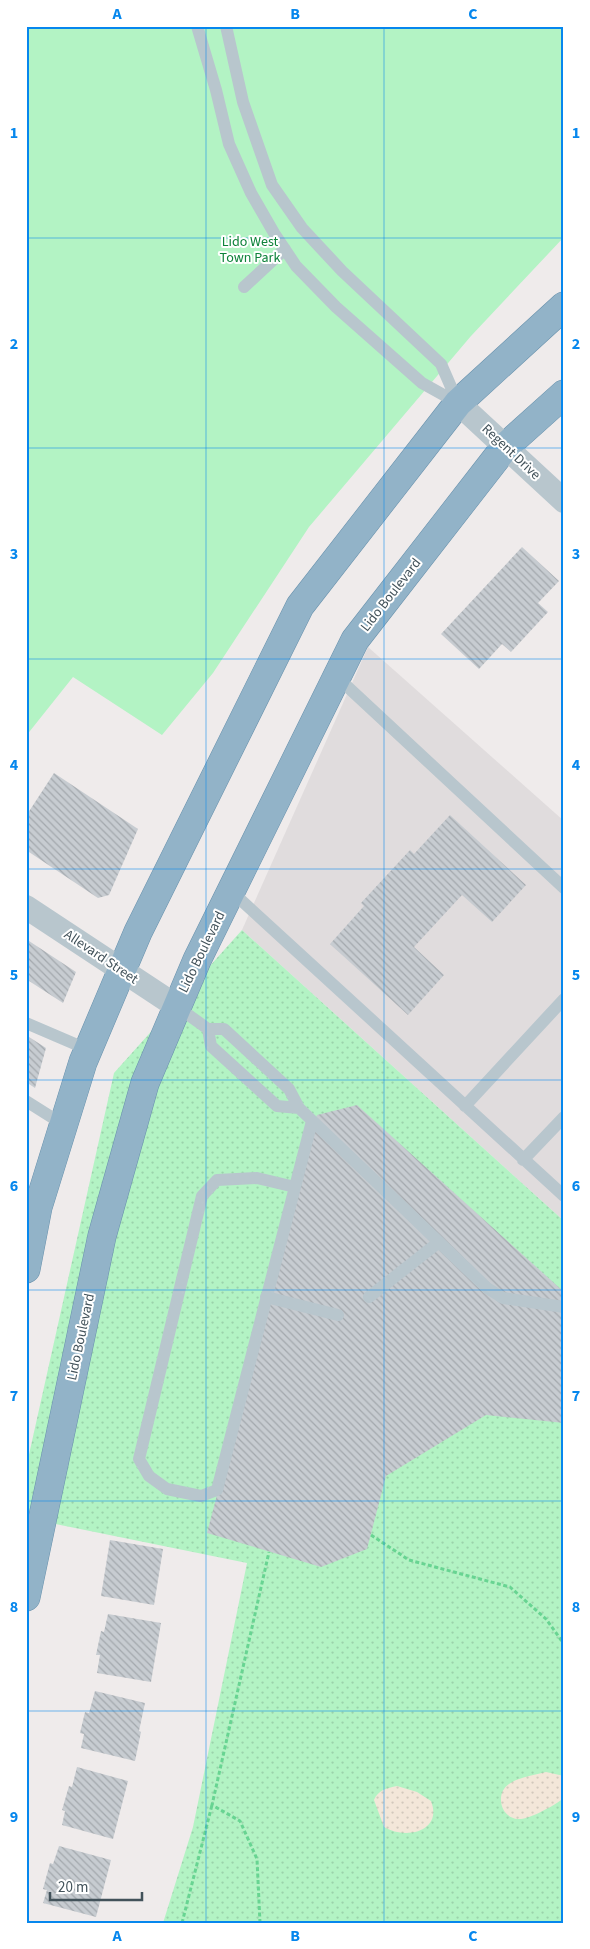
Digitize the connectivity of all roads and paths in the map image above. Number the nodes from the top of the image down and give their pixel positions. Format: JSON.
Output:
{"nodes":[{"id":1,"x":197,"y":26,"type":"edge"},
{"id":2,"x":226,"y":26,"type":"edge"},
{"id":3,"x":285,"y":249,"type":"junction"},
{"id":4,"x":244,"y":287,"type":"dead end"},
{"id":5,"x":564,"y":306,"type":"edge"},
{"id":6,"x":564,"y":394,"type":"edge"},
{"id":7,"x":458,"y":403,"type":"junction"},
{"id":8,"x":505,"y":447,"type":"junction"},
{"id":9,"x":564,"y":501,"type":"edge"},
{"id":10,"x":337,"y":677,"type":"junction"},
{"id":11,"x":564,"y":888,"type":"edge"},
{"id":12,"x":231,"y":891,"type":"junction"},
{"id":13,"x":26,"y":907,"type":"edge"},
{"id":14,"x":123,"y":971,"type":"junction"},
{"id":15,"x":564,"y":998,"type":"edge"},
{"id":16,"x":176,"y":1006,"type":"junction"},
{"id":17,"x":31,"y":1025,"type":"edge"},
{"id":18,"x":208,"y":1030,"type":"junction"},
{"id":19,"x":89,"y":1050,"type":"junction"},
{"id":20,"x":26,"y":1100,"type":"edge"},
{"id":21,"x":465,"y":1106,"type":"junction"},
{"id":22,"x":299,"y":1108,"type":"junction"},
{"id":23,"x":564,"y":1117,"type":"edge"},
{"id":24,"x":312,"y":1121,"type":"junction"},
{"id":25,"x":64,"y":1125,"type":"junction"},
{"id":26,"x":524,"y":1160,"type":"junction"},
{"id":27,"x":295,"y":1187,"type":"junction"},
{"id":28,"x":564,"y":1196,"type":"edge"},
{"id":29,"x":32,"y":1203,"type":"edge"},
{"id":30,"x":439,"y":1242,"type":"junction"},
{"id":31,"x":26,"y":1269,"type":"edge"},
{"id":32,"x":266,"y":1297,"type":"junction"},
{"id":33,"x":369,"y":1297,"type":"dead end"},
{"id":34,"x":564,"y":1307,"type":"edge"},
{"id":35,"x":338,"y":1315,"type":"dead end"},
{"id":36,"x":372,"y":1535,"type":"dead end"},
{"id":37,"x":269,"y":1552,"type":"dead end"},
{"id":38,"x":26,"y":1597,"type":"edge"},
{"id":39,"x":564,"y":1644,"type":"edge"},
{"id":40,"x":212,"y":1805,"type":"junction"},
{"id":41,"x":182,"y":1923,"type":"edge"},
{"id":42,"x":260,"y":1923,"type":"edge"}],
"edges":[{"from":1,"to":3,"type":"lane"},
{"from":2,"to":7,"type":"lane"},
{"from":3,"to":4,"type":"lane"},
{"from":3,"to":7,"type":"lane"},
{"from":5,"to":7,"type":"highway"},
{"from":6,"to":8,"type":"highway","name":"Lido Boulevard"},
{"from":7,"to":8,"type":"street","name":"Regent Drive"},
{"from":7,"to":14,"type":"highway"},
{"from":8,"to":9,"type":"street","name":"Regent Drive"},
{"from":8,"to":10,"type":"highway","name":"Lido Boulevard"},
{"from":10,"to":11,"type":"lane"},
{"from":10,"to":12,"type":"highway","name":"Lido Boulevard"},
{"from":12,"to":16,"type":"highway","name":"Lido Boulevard"},
{"from":12,"to":21,"type":"lane"},
{"from":13,"to":14,"type":"street","name":"Allevard Street"},
{"from":14,"to":16,"type":"street","name":"Allevard Street"},
{"from":14,"to":19,"type":"highway"},
{"from":15,"to":21,"type":"lane"},
{"from":16,"to":18,"type":"lane"},
{"from":16,"to":38,"type":"highway","name":"Lido Boulevard"},
{"from":17,"to":19,"type":"lane"},
{"from":18,"to":22,"type":"lane"},
{"from":18,"to":22,"type":"lane"},
{"from":19,"to":25,"type":"highway"},
{"from":20,"to":25,"type":"lane"},
{"from":21,"to":26,"type":"lane"},
{"from":22,"to":24,"type":"lane"},
{"from":23,"to":26,"type":"lane"},
{"from":24,"to":27,"type":"lane"},
{"from":24,"to":30,"type":"lane"},
{"from":25,"to":29,"type":"highway"},
{"from":26,"to":28,"type":"lane"},
{"from":27,"to":32,"type":"lane"},
{"from":27,"to":32,"type":"lane"},
{"from":29,"to":31,"type":"highway"},
{"from":30,"to":33,"type":"lane"},
{"from":30,"to":34,"type":"lane"},
{"from":32,"to":35,"type":"lane"},
{"from":36,"to":39,"type":"path"},
{"from":37,"to":40,"type":"path"},
{"from":40,"to":41,"type":"path"},
{"from":40,"to":42,"type":"path"}]}
